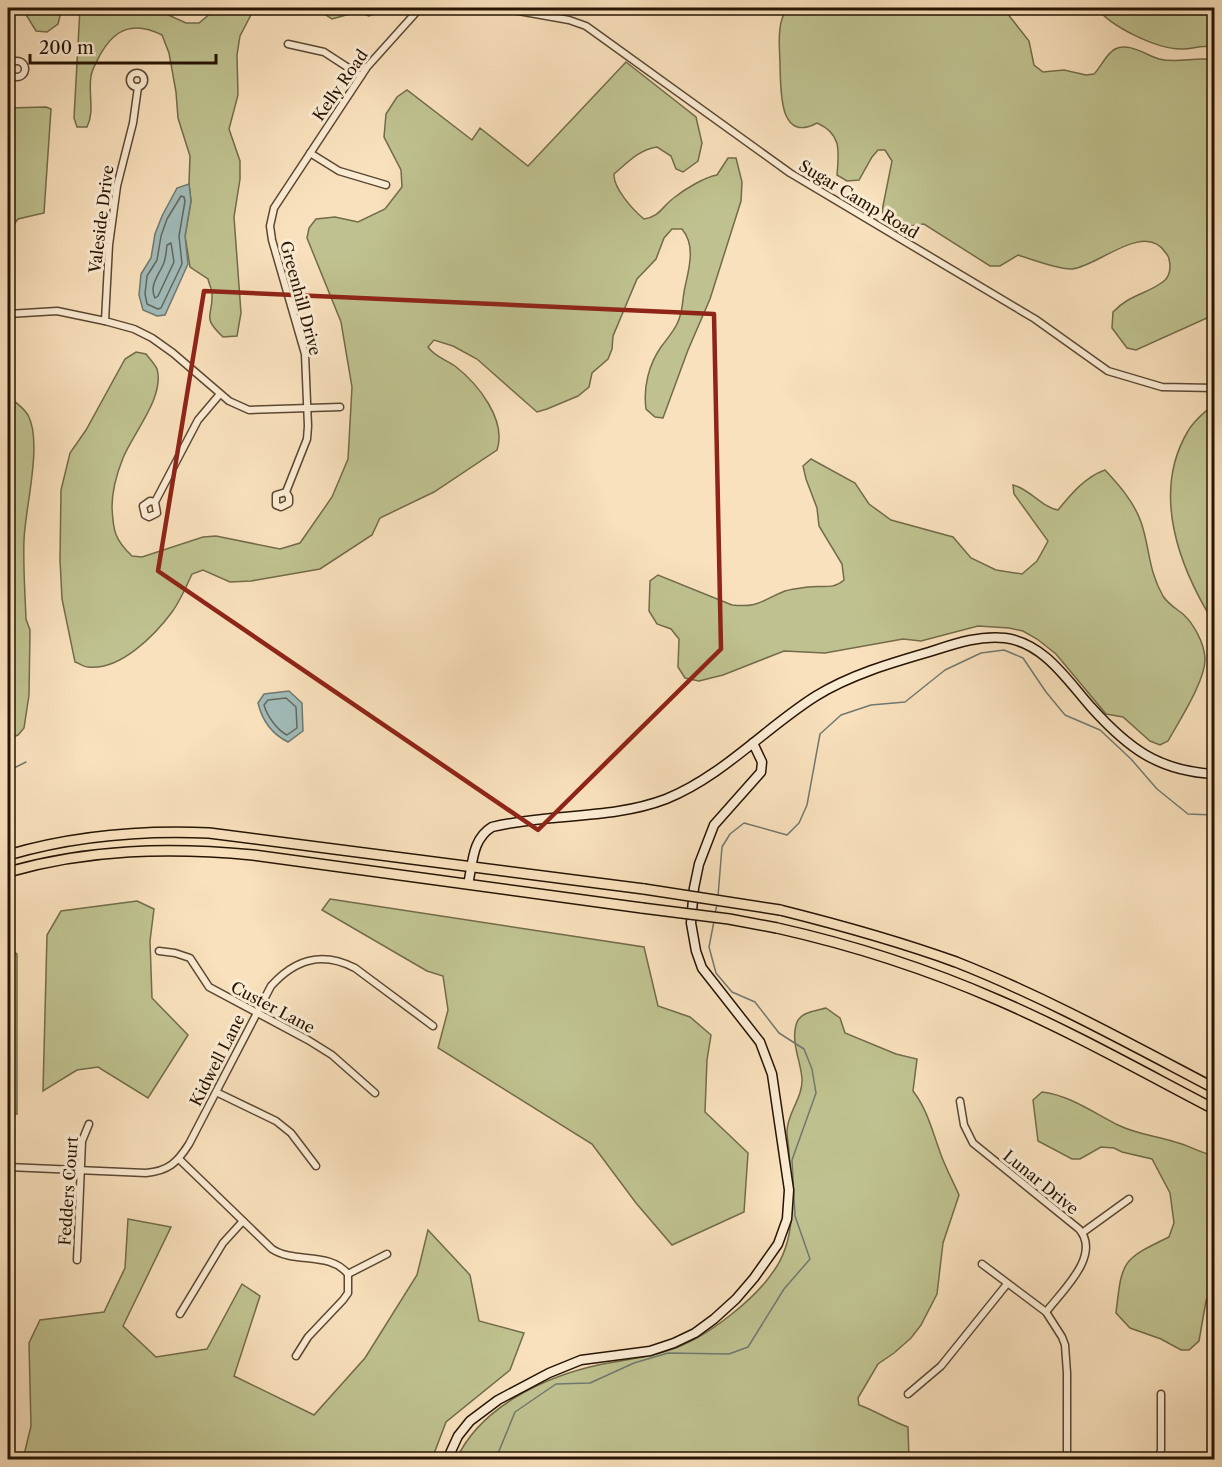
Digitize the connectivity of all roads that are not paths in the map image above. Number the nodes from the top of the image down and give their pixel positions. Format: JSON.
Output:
{"nodes":[{"id":1,"x":420,"y":8,"type":"edge"},
{"id":2,"x":501,"y":8,"type":"edge"},
{"id":3,"x":288,"y":44,"type":"dead end"},
{"id":4,"x":8,"y":55,"type":"edge"},
{"id":5,"x":12,"y":63,"type":"dead end"},
{"id":6,"x":361,"y":76,"type":"junction"},
{"id":7,"x":138,"y":87,"type":"dead end"},
{"id":8,"x":310,"y":153,"type":"junction"},
{"id":9,"x":289,"y":184,"type":"joint"},
{"id":10,"x":386,"y":185,"type":"dead end"},
{"id":11,"x":8,"y":314,"type":"edge"},
{"id":12,"x":105,"y":321,"type":"junction"},
{"id":13,"x":1215,"y":388,"type":"edge"},
{"id":14,"x":219,"y":394,"type":"junction"},
{"id":15,"x":340,"y":407,"type":"dead end"},
{"id":16,"x":308,"y":408,"type":"junction"},
{"id":17,"x":285,"y":492,"type":"dead end"},
{"id":18,"x":155,"y":502,"type":"dead end"},
{"id":19,"x":753,"y":743,"type":"junction"},
{"id":20,"x":1215,"y":774,"type":"edge"},
{"id":21,"x":8,"y":855,"type":"edge"},
{"id":22,"x":472,"y":867,"type":"junction"},
{"id":23,"x":8,"y":872,"type":"edge"},
{"id":24,"x":468,"y":884,"type":"junction"},
{"id":25,"x":159,"y":951,"type":"dead end"},
{"id":26,"x":256,"y":1013,"type":"junction"},
{"id":27,"x":433,"y":1026,"type":"dead end"},
{"id":28,"x":1215,"y":1088,"type":"edge"},
{"id":29,"x":216,"y":1092,"type":"junction"},
{"id":30,"x":375,"y":1093,"type":"dead end"},
{"id":31,"x":960,"y":1101,"type":"dead end"},
{"id":32,"x":1215,"y":1109,"type":"edge"},
{"id":33,"x":89,"y":1124,"type":"dead end"},
{"id":34,"x":179,"y":1160,"type":"junction"},
{"id":35,"x":316,"y":1166,"type":"dead end"},
{"id":36,"x":8,"y":1167,"type":"edge"},
{"id":37,"x":81,"y":1171,"type":"junction"},
{"id":38,"x":1129,"y":1199,"type":"dead end"},
{"id":39,"x":243,"y":1221,"type":"junction"},
{"id":40,"x":1082,"y":1233,"type":"junction"},
{"id":41,"x":387,"y":1254,"type":"dead end"},
{"id":42,"x":77,"y":1260,"type":"dead end"},
{"id":43,"x":982,"y":1264,"type":"dead end"},
{"id":44,"x":348,"y":1274,"type":"junction"},
{"id":45,"x":1006,"y":1284,"type":"junction"},
{"id":46,"x":1046,"y":1312,"type":"junction"},
{"id":47,"x":180,"y":1314,"type":"dead end"},
{"id":48,"x":296,"y":1356,"type":"dead end"},
{"id":49,"x":908,"y":1394,"type":"dead end"},
{"id":50,"x":1161,"y":1394,"type":"dead end"},
{"id":51,"x":447,"y":1460,"type":"edge"},
{"id":52,"x":1067,"y":1460,"type":"edge"},
{"id":53,"x":1158,"y":1460,"type":"edge"}],
"edges":[{"from":1,"to":6,"type":"street","name":"Kelly Road"},
{"from":2,"to":13,"type":"street","name":"Sugar Camp Road"},
{"from":3,"to":6,"type":"street"},
{"from":4,"to":5,"type":"street"},
{"from":6,"to":8,"type":"street","name":"Kelly Road"},
{"from":7,"to":12,"type":"street","name":"Valeside Drive"},
{"from":8,"to":9,"type":"street","name":"Kelly Road"},
{"from":8,"to":10,"type":"street"},
{"from":9,"to":16,"type":"street","name":"Greenhill Drive"},
{"from":11,"to":12,"type":"street"},
{"from":12,"to":14,"type":"street"},
{"from":14,"to":16,"type":"street"},
{"from":14,"to":18,"type":"street"},
{"from":15,"to":16,"type":"street"},
{"from":16,"to":17,"type":"street","name":"Greenhill Drive"},
{"from":19,"to":20,"type":"main road"},
{"from":19,"to":22,"type":"main road"},
{"from":19,"to":51,"type":"main road"},
{"from":21,"to":22,"type":"main road"},
{"from":22,"to":24,"type":"main road"},
{"from":22,"to":28,"type":"main road","bridge":true},
{"from":23,"to":24,"type":"main road"},
{"from":24,"to":32,"type":"main road","bridge":true},
{"from":25,"to":26,"type":"street","name":"Custer Lane"},
{"from":26,"to":27,"type":"street","name":"Kidwell Lane"},
{"from":26,"to":29,"type":"street","name":"Kidwell Lane"},
{"from":26,"to":30,"type":"street","name":"Custer Lane"},
{"from":29,"to":34,"type":"street","name":"Kidwell Lane"},
{"from":29,"to":35,"type":"street"},
{"from":31,"to":40,"type":"street","name":"Lunar Drive"},
{"from":33,"to":37,"type":"street","name":"Fedders Court"},
{"from":34,"to":37,"type":"street"},
{"from":34,"to":39,"type":"street"},
{"from":36,"to":37,"type":"street"},
{"from":37,"to":42,"type":"street","name":"Fedders Court"},
{"from":38,"to":40,"type":"street"},
{"from":39,"to":44,"type":"street"},
{"from":39,"to":47,"type":"street"},
{"from":40,"to":46,"type":"street","name":"Lunar Drive"},
{"from":41,"to":44,"type":"street"},
{"from":43,"to":45,"type":"street"},
{"from":44,"to":48,"type":"street"},
{"from":45,"to":46,"type":"street"},
{"from":45,"to":49,"type":"street"},
{"from":46,"to":52,"type":"street"},
{"from":50,"to":53,"type":"street"}]}
